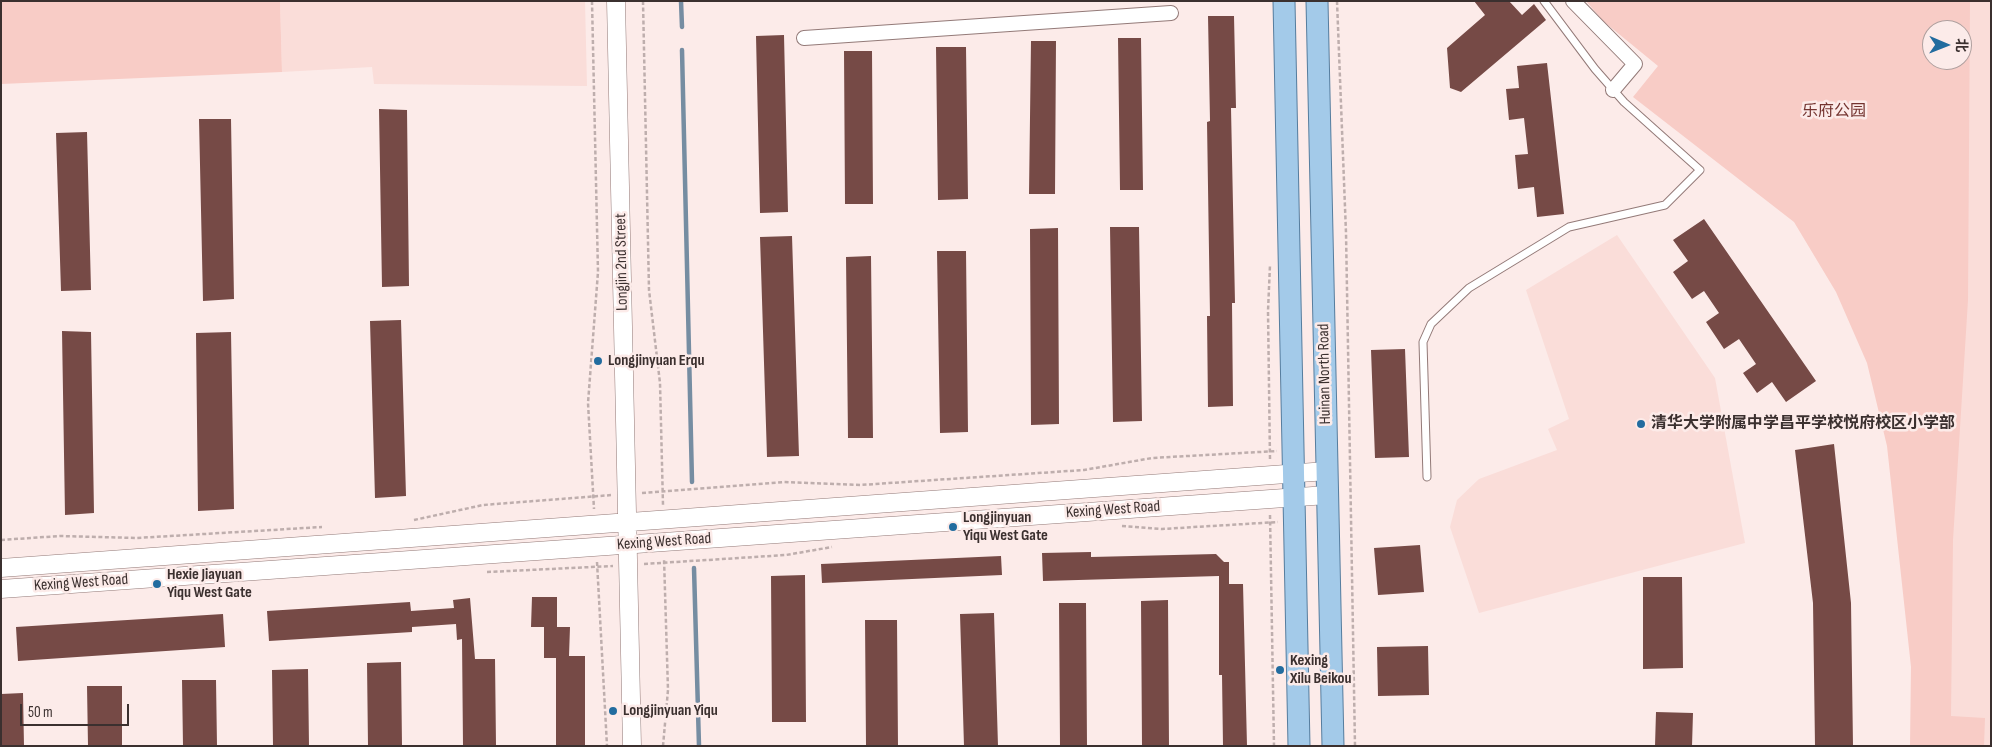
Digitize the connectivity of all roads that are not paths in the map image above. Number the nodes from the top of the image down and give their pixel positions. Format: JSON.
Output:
{"nodes":[{"id":1,"x":616,"y":1,"type":"edge"},
{"id":2,"x":1284,"y":1,"type":"edge"},
{"id":3,"x":1317,"y":1,"type":"edge"},
{"id":4,"x":1544,"y":1,"type":"edge"},
{"id":5,"x":1573,"y":1,"type":"edge"},
{"id":6,"x":1171,"y":13,"type":"dead end"},
{"id":7,"x":804,"y":38,"type":"dead end"},
{"id":8,"x":1613,"y":90,"type":"junction"},
{"id":9,"x":1327,"y":471,"type":"junction"},
{"id":10,"x":1293,"y":474,"type":"junction"},
{"id":11,"x":1427,"y":477,"type":"dead end"},
{"id":12,"x":1327,"y":495,"type":"junction"},
{"id":13,"x":1294,"y":498,"type":"junction"},
{"id":14,"x":627,"y":522,"type":"junction"},
{"id":15,"x":628,"y":544,"type":"junction"},
{"id":16,"x":1,"y":568,"type":"edge"},
{"id":17,"x":1,"y":589,"type":"edge"},
{"id":18,"x":632,"y":746,"type":"edge"},
{"id":19,"x":1299,"y":746,"type":"edge"},
{"id":20,"x":1333,"y":746,"type":"edge"}],
"edges":[{"from":1,"to":14,"type":"street","name":"Longjin 2nd Street"},
{"from":2,"to":10,"type":"main road","name":"Huinan North Road"},
{"from":3,"to":9,"type":"main road","name":"Huinan North Road"},
{"from":4,"to":8,"type":"lane"},
{"from":5,"to":8,"type":"street"},
{"from":6,"to":7,"type":"street"},
{"from":8,"to":11,"type":"lane"},
{"from":9,"to":10,"type":"street","name":"Kexing West Road"},
{"from":9,"to":12,"type":"main road","name":"Huinan North Road"},
{"from":10,"to":13,"type":"main road","name":"Huinan North Road"},
{"from":10,"to":14,"type":"street","name":"Kexing West Road"},
{"from":12,"to":13,"type":"street","name":"Kexing West Road"},
{"from":12,"to":20,"type":"main road","name":"Huinan North Road"},
{"from":13,"to":15,"type":"street","name":"Kexing West Road"},
{"from":13,"to":19,"type":"main road","name":"Huinan North Road"},
{"from":14,"to":15,"type":"street","name":"Longjin 2nd Street"},
{"from":14,"to":16,"type":"street","name":"Kexing West Road"},
{"from":15,"to":17,"type":"street","name":"Kexing West Road"},
{"from":15,"to":18,"type":"street"}]}
